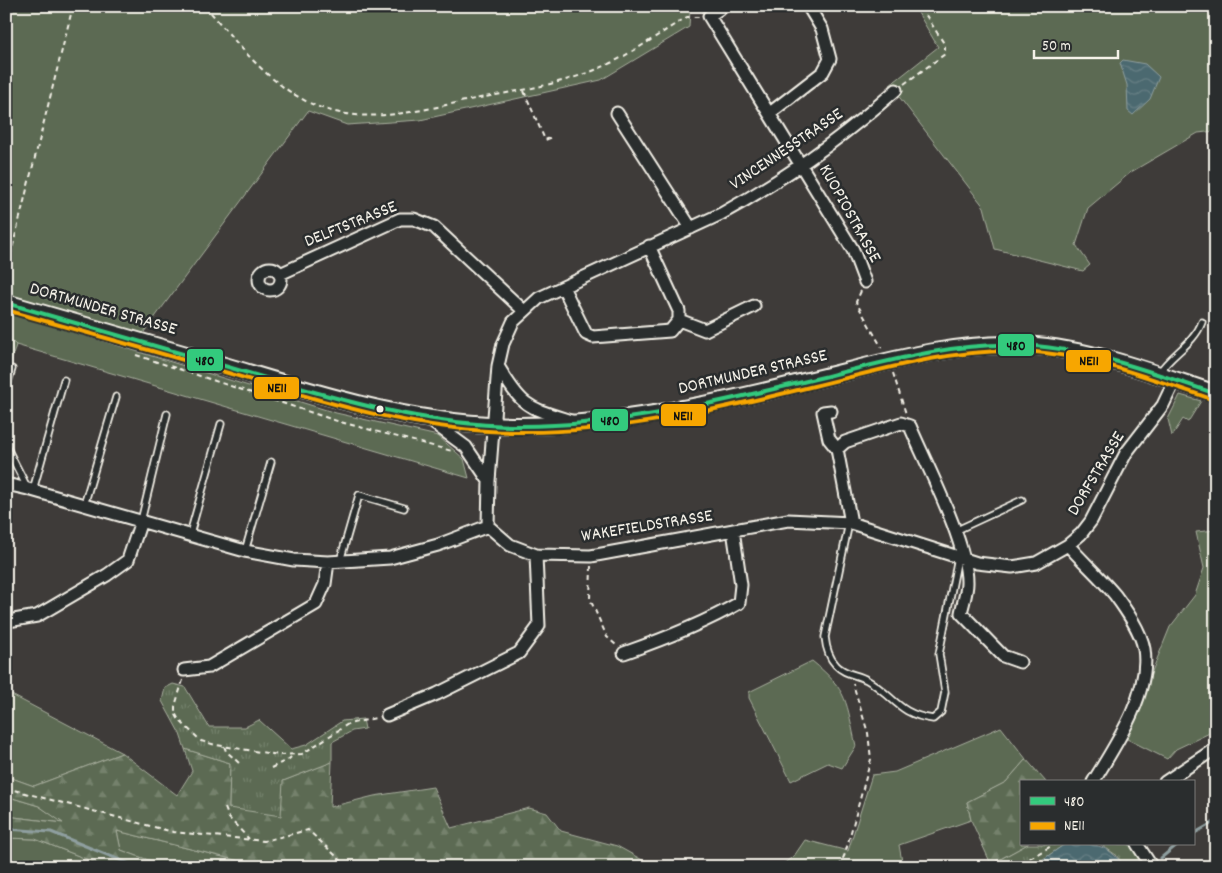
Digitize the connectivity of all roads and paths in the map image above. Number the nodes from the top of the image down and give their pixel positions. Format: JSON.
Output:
{"nodes":[{"id":1,"x":73,"y":6,"type":"edge"},
{"id":2,"x":205,"y":6,"type":"edge"},
{"id":3,"x":724,"y":6,"type":"edge"},
{"id":4,"x":808,"y":6,"type":"edge"},
{"id":5,"x":920,"y":6,"type":"edge"},
{"id":6,"x":708,"y":16,"type":"junction"},
{"id":7,"x":896,"y":90,"type":"joint"},
{"id":8,"x":524,"y":91,"type":"junction"},
{"id":9,"x":617,"y":113,"type":"dead end"},
{"id":10,"x":770,"y":113,"type":"junction"},
{"id":11,"x":550,"y":138,"type":"dead end"},
{"id":12,"x":801,"y":164,"type":"junction"},
{"id":13,"x":691,"y":228,"type":"junction"},
{"id":14,"x":649,"y":246,"type":"junction"},
{"id":15,"x":6,"y":273,"type":"edge"},
{"id":16,"x":280,"y":274,"type":"dead end"},
{"id":17,"x":865,"y":282,"type":"dead end"},
{"id":18,"x":563,"y":288,"type":"junction"},
{"id":19,"x":6,"y":302,"type":"edge"},
{"id":20,"x":754,"y":306,"type":"dead end"},
{"id":21,"x":524,"y":310,"type":"junction"},
{"id":22,"x":679,"y":320,"type":"junction"},
{"id":23,"x":1202,"y":322,"type":"dead end"},
{"id":24,"x":131,"y":354,"type":"dead end"},
{"id":25,"x":498,"y":366,"type":"junction"},
{"id":26,"x":12,"y":369,"type":"dead end"},
{"id":27,"x":1158,"y":375,"type":"junction"},
{"id":28,"x":64,"y":380,"type":"dead end"},
{"id":29,"x":1175,"y":380,"type":"junction"},
{"id":30,"x":6,"y":388,"type":"edge"},
{"id":31,"x":1216,"y":394,"type":"edge"},
{"id":32,"x":116,"y":397,"type":"dead end"},
{"id":33,"x":832,"y":411,"type":"dead end"},
{"id":34,"x":167,"y":414,"type":"dead end"},
{"id":35,"x":430,"y":421,"type":"junction"},
{"id":36,"x":221,"y":424,"type":"dead end"},
{"id":37,"x":578,"y":424,"type":"junction"},
{"id":38,"x":494,"y":425,"type":"junction"},
{"id":39,"x":6,"y":446,"type":"edge"},
{"id":40,"x":837,"y":449,"type":"junction"},
{"id":41,"x":460,"y":453,"type":"dead end"},
{"id":42,"x":271,"y":462,"type":"dead end"},
{"id":43,"x":489,"y":480,"type":"junction"},
{"id":44,"x":6,"y":484,"type":"edge"},
{"id":45,"x":30,"y":489,"type":"junction"},
{"id":46,"x":1022,"y":500,"type":"dead end"},
{"id":47,"x":84,"y":505,"type":"junction"},
{"id":48,"x":404,"y":508,"type":"dead end"},
{"id":49,"x":142,"y":521,"type":"junction"},
{"id":50,"x":850,"y":523,"type":"junction"},
{"id":51,"x":488,"y":526,"type":"junction"},
{"id":52,"x":733,"y":530,"type":"junction"},
{"id":53,"x":955,"y":531,"type":"junction"},
{"id":54,"x":190,"y":534,"type":"junction"},
{"id":55,"x":1068,"y":545,"type":"junction"},
{"id":56,"x":245,"y":551,"type":"junction"},
{"id":57,"x":536,"y":555,"type":"junction"},
{"id":58,"x":591,"y":556,"type":"junction"},
{"id":59,"x":961,"y":556,"type":"junction"},
{"id":60,"x":334,"y":561,"type":"junction"},
{"id":61,"x":8,"y":621,"type":"dead end"},
{"id":62,"x":624,"y":653,"type":"joint"},
{"id":63,"x":1020,"y":662,"type":"dead end"},
{"id":64,"x":186,"y":669,"type":"joint"},
{"id":65,"x":848,"y":674,"type":"junction"},
{"id":66,"x":387,"y":715,"type":"joint"},
{"id":67,"x":224,"y":746,"type":"junction"},
{"id":68,"x":1210,"y":752,"type":"dead end"},
{"id":69,"x":293,"y":755,"type":"junction"},
{"id":70,"x":239,"y":763,"type":"dead end"},
{"id":71,"x":271,"y":768,"type":"dead end"},
{"id":72,"x":1094,"y":780,"type":"edge"},
{"id":73,"x":1168,"y":780,"type":"edge"},
{"id":74,"x":6,"y":788,"type":"edge"},
{"id":75,"x":224,"y":808,"type":"dead end"},
{"id":76,"x":250,"y":840,"type":"junction"},
{"id":77,"x":1051,"y":846,"type":"edge"},
{"id":78,"x":1138,"y":846,"type":"edge"},
{"id":79,"x":997,"y":860,"type":"dead end"},
{"id":80,"x":348,"y":867,"type":"edge"},
{"id":81,"x":839,"y":867,"type":"edge"},
{"id":82,"x":998,"y":867,"type":"edge"},
{"id":83,"x":1014,"y":867,"type":"edge"},
{"id":84,"x":1152,"y":867,"type":"edge"}],
"edges":[{"from":1,"to":15,"type":"path"},
{"from":2,"to":8,"type":"path"},
{"from":3,"to":6,"type":"street"},
{"from":4,"to":10,"type":"street"},
{"from":5,"to":7,"type":"path"},
{"from":6,"to":8,"type":"path"},
{"from":6,"to":10,"type":"street","name":"KUOPIOSTRASSE"},
{"from":7,"to":12,"type":"street","name":"VINCENNESSTRASSE"},
{"from":8,"to":11,"type":"path"},
{"from":9,"to":13,"type":"street"},
{"from":10,"to":12,"type":"street","name":"KUOPIOSTRASSE"},
{"from":12,"to":13,"type":"street","name":"VINCENNESSTRASSE"},
{"from":12,"to":17,"type":"street","name":"KUOPIOSTRASSE"},
{"from":13,"to":14,"type":"street","name":"VINCENNESSTRASSE"},
{"from":14,"to":18,"type":"street","name":"VINCENNESSTRASSE"},
{"from":14,"to":22,"type":"street"},
{"from":16,"to":21,"type":"street","name":"DELFTSTRASSE"},
{"from":18,"to":21,"type":"street","name":"VINCENNESSTRASSE"},
{"from":18,"to":22,"type":"street"},
{"from":19,"to":35,"type":"main road","name":"DORTMUNDER STRASSE"},
{"from":20,"to":22,"type":"street"},
{"from":21,"to":25,"type":"street","name":"VINCENNESSTRASSE"},
{"from":23,"to":27,"type":"lane"},
{"from":24,"to":41,"type":"path","name":"DORTMUNDER STRASSE"},
{"from":25,"to":37,"type":"street"},
{"from":25,"to":38,"type":"street","name":"VINCENNESSTRASSE"},
{"from":26,"to":30,"type":"lane"},
{"from":27,"to":29,"type":"main road","name":"DORTMUNDER STRASSE"},
{"from":27,"to":37,"type":"main road","name":"DORTMUNDER STRASSE"},
{"from":28,"to":45,"type":"lane"},
{"from":29,"to":31,"type":"main road","name":"DORTMUNDER STRASSE"},
{"from":29,"to":55,"type":"street","name":"DORFSTRASSE"},
{"from":32,"to":47,"type":"lane"},
{"from":33,"to":40,"type":"street"},
{"from":34,"to":49,"type":"lane"},
{"from":35,"to":38,"type":"main road","name":"DORTMUNDER STRASSE"},
{"from":35,"to":43,"type":"street"},
{"from":36,"to":54,"type":"lane"},
{"from":37,"to":38,"type":"main road","name":"DORTMUNDER STRASSE"},
{"from":38,"to":43,"type":"street"},
{"from":39,"to":45,"type":"lane"},
{"from":40,"to":50,"type":"street"},
{"from":40,"to":53,"type":"street"},
{"from":42,"to":56,"type":"lane"},
{"from":43,"to":51,"type":"street"},
{"from":44,"to":45,"type":"street"},
{"from":45,"to":47,"type":"street"},
{"from":46,"to":53,"type":"lane"},
{"from":47,"to":49,"type":"street"},
{"from":48,"to":60,"type":"lane"},
{"from":49,"to":54,"type":"street"},
{"from":49,"to":61,"type":"street"},
{"from":50,"to":52,"type":"street","name":"WAKEFIELDSTRASSE"},
{"from":50,"to":59,"type":"street","name":"WAKEFIELDSTRASSE"},
{"from":50,"to":65,"type":"lane"},
{"from":51,"to":57,"type":"street","name":"WAKEFIELDSTRASSE"},
{"from":51,"to":60,"type":"street"},
{"from":52,"to":58,"type":"street","name":"WAKEFIELDSTRASSE"},
{"from":52,"to":62,"type":"street","name":"WAKEFIELDSTRASSE"},
{"from":53,"to":59,"type":"street"},
{"from":54,"to":56,"type":"street"},
{"from":55,"to":59,"type":"street","name":"DORFSTRASSE"},
{"from":55,"to":72,"type":"street"},
{"from":56,"to":60,"type":"street"},
{"from":57,"to":58,"type":"street","name":"WAKEFIELDSTRASSE"},
{"from":57,"to":66,"type":"street"},
{"from":58,"to":62,"type":"path"},
{"from":59,"to":63,"type":"street"},
{"from":59,"to":65,"type":"lane"},
{"from":60,"to":64,"type":"street"},
{"from":64,"to":67,"type":"path"},
{"from":65,"to":81,"type":"path"},
{"from":66,"to":69,"type":"path"},
{"from":67,"to":69,"type":"path"},
{"from":67,"to":70,"type":"path"},
{"from":68,"to":73,"type":"street"},
{"from":69,"to":71,"type":"path"},
{"from":74,"to":76,"type":"path"},
{"from":75,"to":76,"type":"path"},
{"from":76,"to":80,"type":"path"},
{"from":77,"to":83,"type":"path"},
{"from":78,"to":84,"type":"street"},
{"from":79,"to":82,"type":"path"}]}
